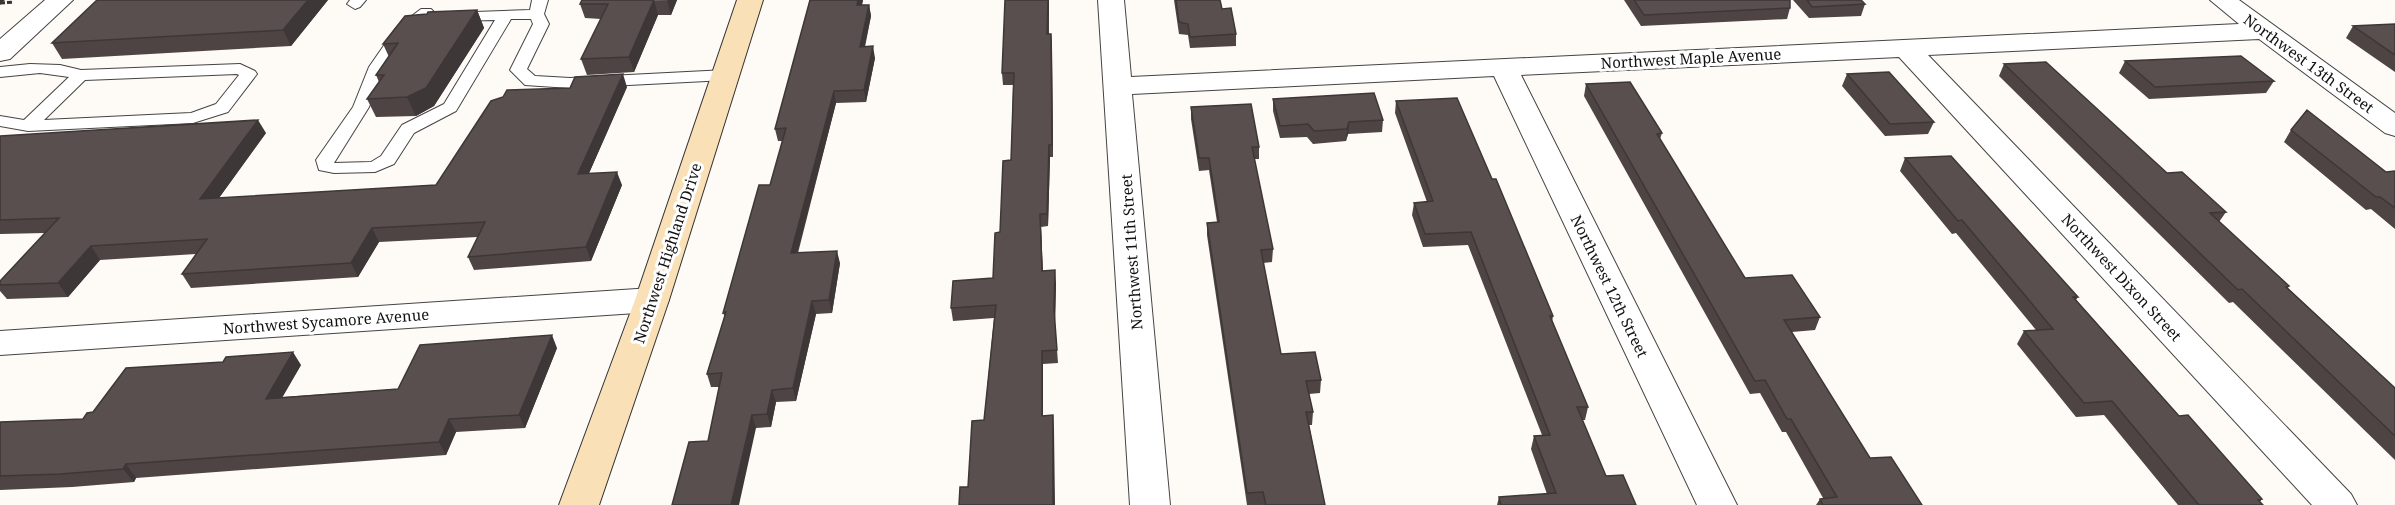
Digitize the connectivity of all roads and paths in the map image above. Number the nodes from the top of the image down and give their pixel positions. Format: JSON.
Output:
{"nodes":[{"id":1,"x":60,"y":0,"type":"edge"},
{"id":2,"x":750,"y":0,"type":"edge"},
{"id":3,"x":1111,"y":0,"type":"edge"},
{"id":4,"x":2223,"y":0,"type":"edge"},
{"id":5,"x":20,"y":2,"type":"dead end"},
{"id":6,"x":0,"y":3,"type":"edge"},
{"id":7,"x":429,"y":6,"type":"edge"},
{"id":8,"x":538,"y":7,"type":"edge"},
{"id":9,"x":506,"y":15,"type":"junction"},
{"id":10,"x":2265,"y":31,"type":"junction"},
{"id":11,"x":1906,"y":48,"type":"junction"},
{"id":12,"x":0,"y":53,"type":"edge"},
{"id":13,"x":1503,"y":67,"type":"junction"},
{"id":14,"x":0,"y":72,"type":"edge"},
{"id":15,"x":81,"y":75,"type":"junction"},
{"id":16,"x":726,"y":75,"type":"junction"},
{"id":17,"x":1118,"y":86,"type":"junction"},
{"id":18,"x":0,"y":121,"type":"edge"},
{"id":19,"x":28,"y":126,"type":"junction"},
{"id":20,"x":2395,"y":127,"type":"edge"},
{"id":21,"x":652,"y":300,"type":"junction"},
{"id":22,"x":0,"y":343,"type":"edge"},
{"id":23,"x":579,"y":505,"type":"edge"},
{"id":24,"x":1150,"y":505,"type":"edge"},
{"id":25,"x":1717,"y":505,"type":"edge"},
{"id":26,"x":2337,"y":505,"type":"edge"}],
"edges":[{"from":1,"to":12,"type":"street"},
{"from":2,"to":16,"type":"main road","name":"Northwest Highland Drive"},
{"from":3,"to":17,"type":"street","name":"Northwest 11th Street"},
{"from":4,"to":10,"type":"street","name":"Northwest 13th Street"},
{"from":5,"to":6,"type":"path"},
{"from":7,"to":9,"type":"lane"},
{"from":7,"to":9,"type":"lane"},
{"from":8,"to":9,"type":"lane"},
{"from":8,"to":16,"type":"lane"},
{"from":10,"to":11,"type":"street","name":"Northwest Maple Avenue"},
{"from":10,"to":20,"type":"street","name":"Northwest 13th Street"},
{"from":11,"to":13,"type":"street","name":"Northwest Maple Avenue"},
{"from":11,"to":26,"type":"street","name":"Northwest Dixon Street"},
{"from":13,"to":17,"type":"street","name":"Northwest Maple Avenue"},
{"from":13,"to":25,"type":"street","name":"Northwest 12th Street"},
{"from":14,"to":15,"type":"lane"},
{"from":15,"to":19,"type":"lane"},
{"from":15,"to":19,"type":"lane"},
{"from":16,"to":21,"type":"main road","name":"Northwest Highland Drive"},
{"from":17,"to":24,"type":"street","name":"Northwest 11th Street"},
{"from":18,"to":19,"type":"lane"},
{"from":21,"to":22,"type":"street","name":"Northwest Sycamore Avenue"},
{"from":21,"to":23,"type":"main road","name":"Northwest Highland Drive"}]}
